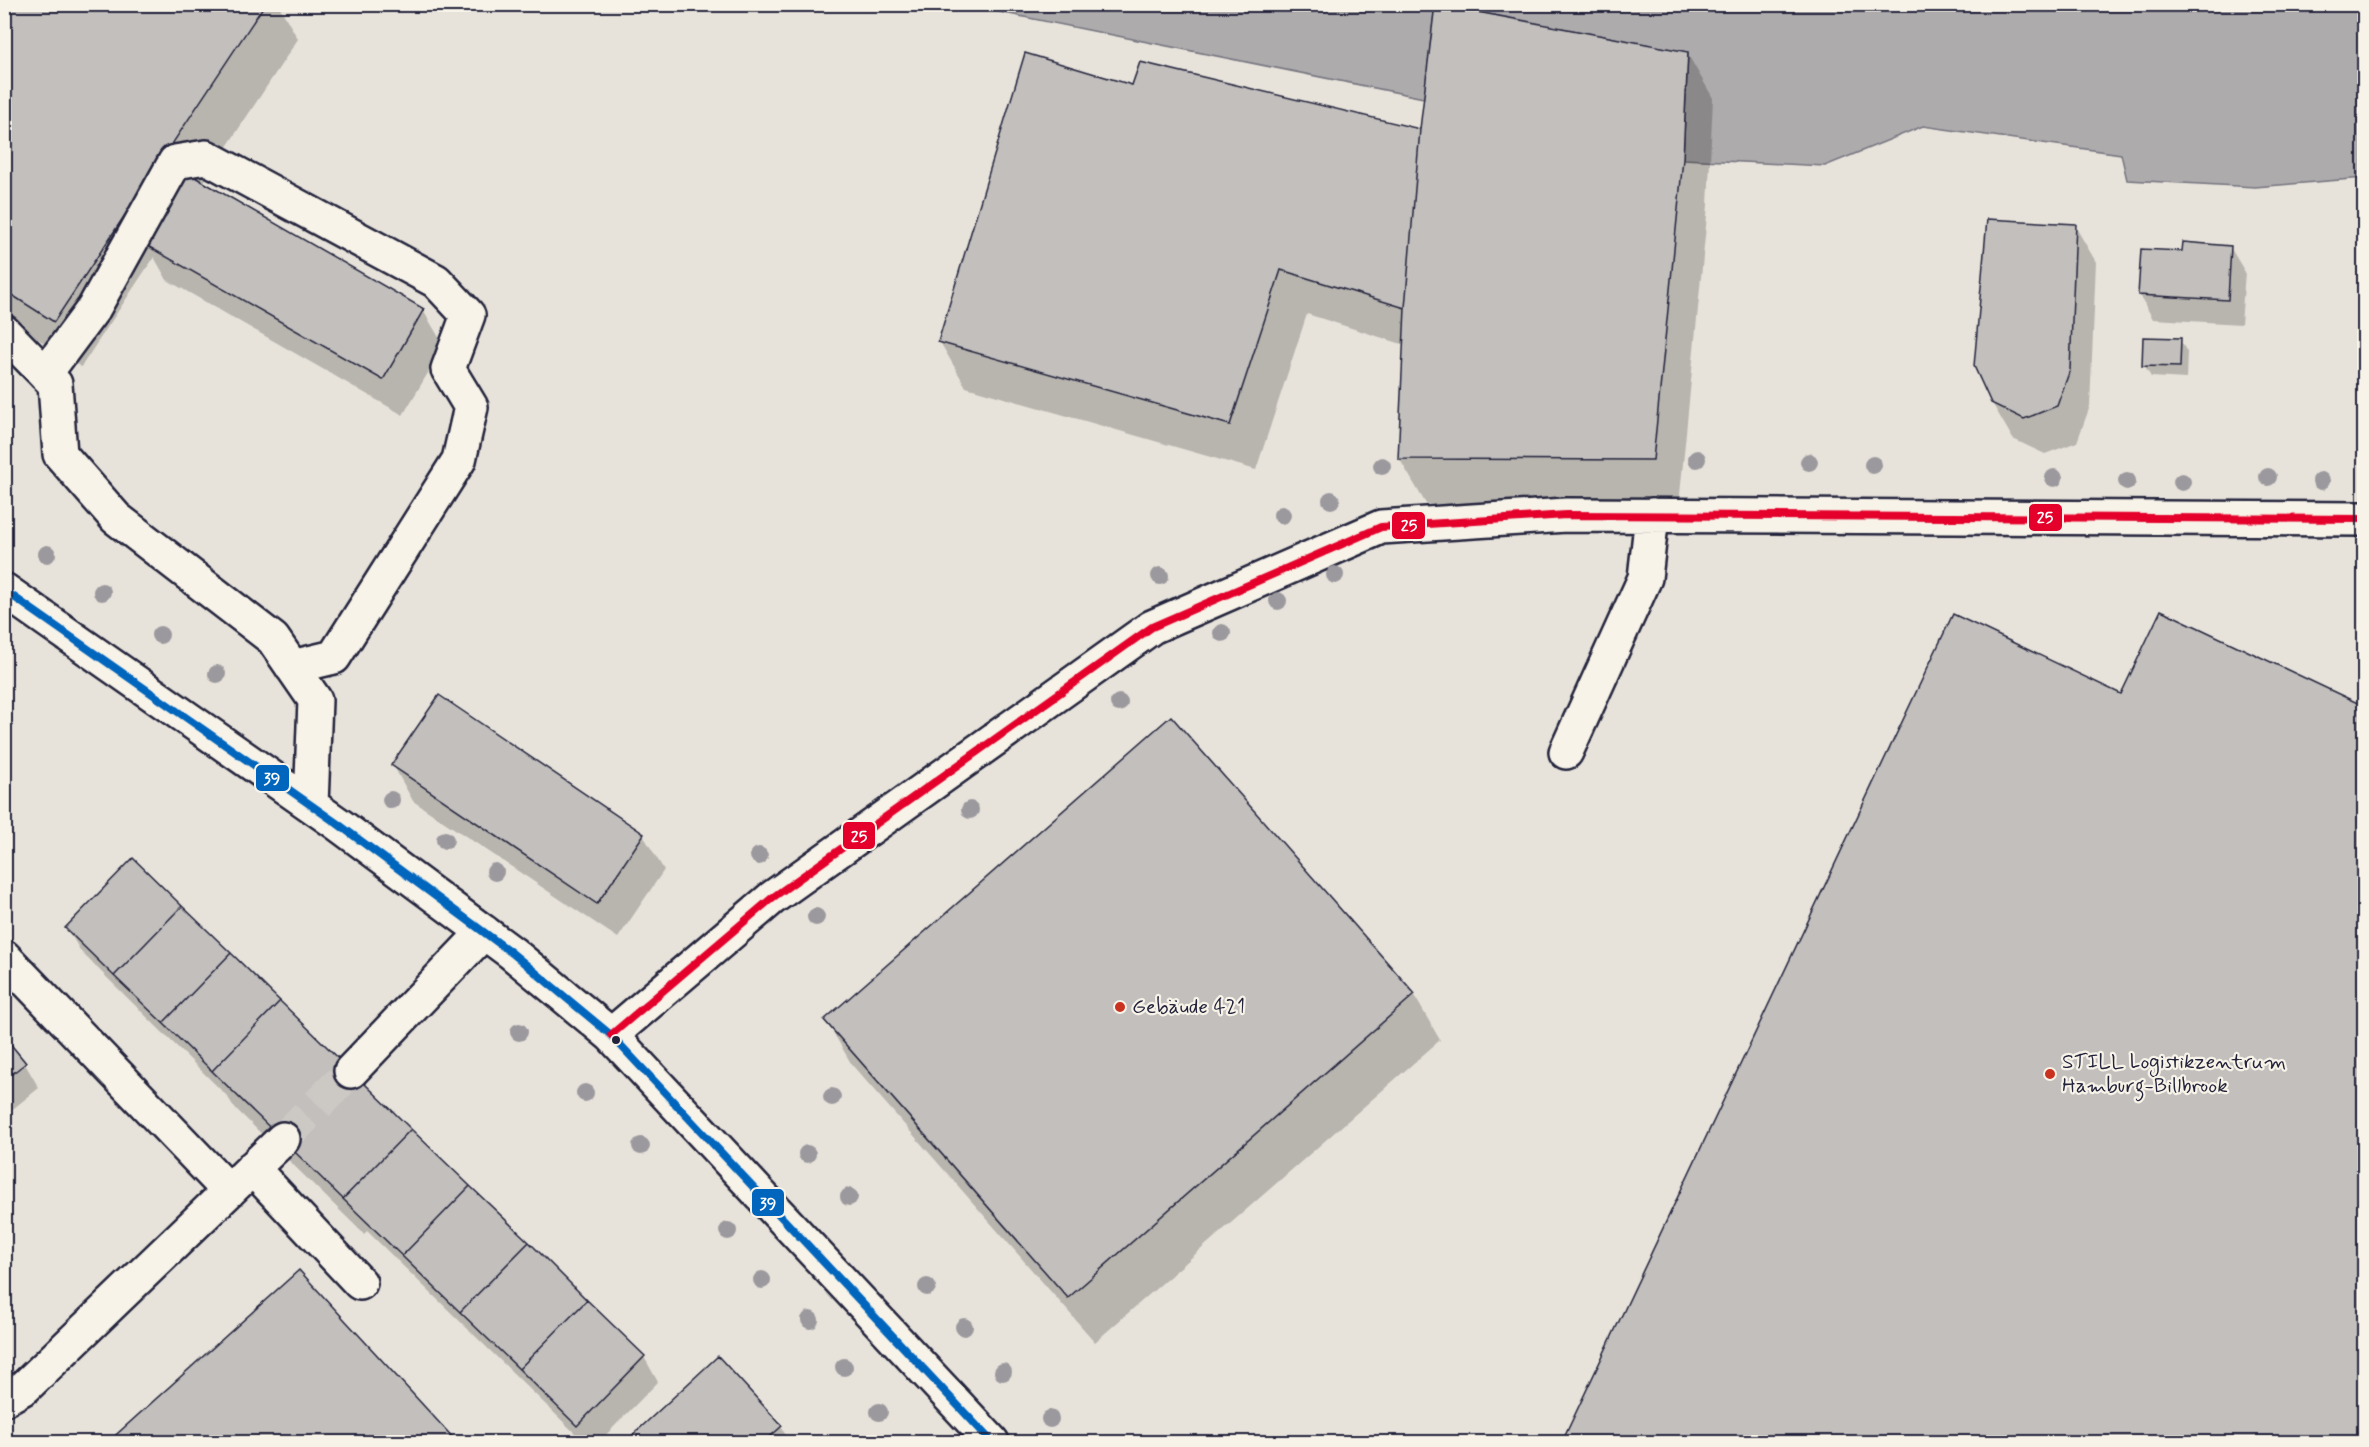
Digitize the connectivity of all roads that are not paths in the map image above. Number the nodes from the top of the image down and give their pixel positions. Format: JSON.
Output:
{"nodes":[{"id":1,"x":4,"y":332,"type":"edge"},
{"id":2,"x":45,"y":374,"type":"junction"},
{"id":3,"x":1652,"y":515,"type":"junction"},
{"id":4,"x":2364,"y":519,"type":"edge"},
{"id":5,"x":4,"y":590,"type":"edge"},
{"id":6,"x":292,"y":667,"type":"junction"},
{"id":7,"x":1566,"y":752,"type":"dead end"},
{"id":8,"x":311,"y":805,"type":"junction"},
{"id":9,"x":484,"y":932,"type":"junction"},
{"id":10,"x":4,"y":957,"type":"edge"},
{"id":11,"x":611,"y":1035,"type":"junction"},
{"id":12,"x":351,"y":1071,"type":"tunnel mouth"},
{"id":13,"x":283,"y":1139,"type":"tunnel mouth"},
{"id":14,"x":252,"y":1168,"type":"junction"},
{"id":15,"x":229,"y":1191,"type":"junction"},
{"id":16,"x":360,"y":1283,"type":"dead end"},
{"id":17,"x":7,"y":1393,"type":"edge"},
{"id":18,"x":992,"y":1443,"type":"edge"}],
"edges":[{"from":1,"to":2,"type":"street"},
{"from":2,"to":6,"type":"street"},
{"from":2,"to":6,"type":"street"},
{"from":3,"to":4,"type":"street"},
{"from":3,"to":7,"type":"street"},
{"from":3,"to":11,"type":"street"},
{"from":5,"to":8,"type":"street"},
{"from":6,"to":8,"type":"street"},
{"from":8,"to":9,"type":"street"},
{"from":9,"to":11,"type":"street"},
{"from":9,"to":12,"type":"street"},
{"from":10,"to":15,"type":"street"},
{"from":11,"to":18,"type":"street"},
{"from":13,"to":14,"type":"street"},
{"from":14,"to":15,"type":"street"},
{"from":14,"to":16,"type":"street"},
{"from":15,"to":17,"type":"street"}]}
